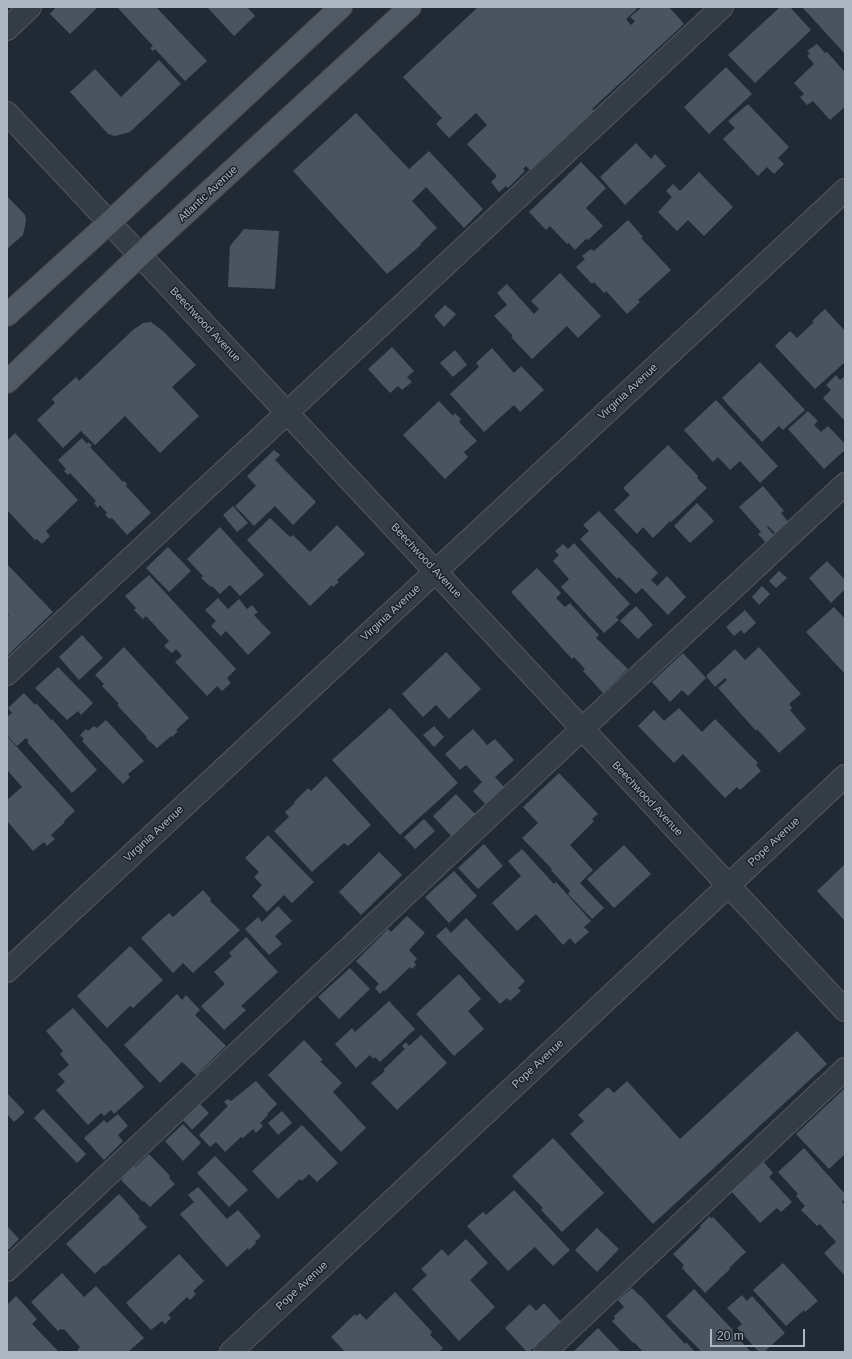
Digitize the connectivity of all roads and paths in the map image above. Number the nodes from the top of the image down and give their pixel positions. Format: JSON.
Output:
{"nodes":[{"id":1,"x":30,"y":7,"type":"edge"},
{"id":2,"x":341,"y":7,"type":"edge"},
{"id":3,"x":410,"y":7,"type":"edge"},
{"id":4,"x":722,"y":7,"type":"edge"},
{"id":5,"x":7,"y":28,"type":"edge"},
{"id":6,"x":7,"y":113,"type":"edge"},
{"id":7,"x":845,"y":190,"type":"edge"},
{"id":8,"x":110,"y":222,"type":"junction"},
{"id":9,"x":140,"y":255,"type":"junction"},
{"id":10,"x":7,"y":315,"type":"edge"},
{"id":11,"x":7,"y":382,"type":"edge"},
{"id":12,"x":288,"y":413,"type":"junction"},
{"id":13,"x":845,"y":484,"type":"edge"},
{"id":14,"x":436,"y":572,"type":"junction"},
{"id":15,"x":7,"y":674,"type":"edge"},
{"id":16,"x":582,"y":729,"type":"junction"},
{"id":17,"x":845,"y":776,"type":"edge"},
{"id":18,"x":728,"y":885,"type":"junction"},
{"id":19,"x":7,"y":971,"type":"edge"},
{"id":20,"x":845,"y":1010,"type":"edge"},
{"id":21,"x":845,"y":1069,"type":"edge"},
{"id":22,"x":7,"y":1270,"type":"edge"},
{"id":23,"x":231,"y":1352,"type":"edge"},
{"id":24,"x":545,"y":1352,"type":"edge"}],
"edges":[{"from":1,"to":5,"type":"street"},
{"from":2,"to":8,"type":"main road"},
{"from":3,"to":9,"type":"main road","name":"Atlantic Avenue"},
{"from":4,"to":12,"type":"street"},
{"from":6,"to":8,"type":"street","name":"Beechwood Avenue"},
{"from":7,"to":14,"type":"street","name":"Virginia Avenue"},
{"from":8,"to":9,"type":"street","name":"Beechwood Avenue"},
{"from":8,"to":10,"type":"main road"},
{"from":9,"to":11,"type":"main road","name":"Atlantic Avenue"},
{"from":9,"to":12,"type":"street","name":"Beechwood Avenue"},
{"from":12,"to":14,"type":"street","name":"Beechwood Avenue"},
{"from":12,"to":15,"type":"street"},
{"from":13,"to":16,"type":"street"},
{"from":14,"to":16,"type":"street","name":"Beechwood Avenue"},
{"from":14,"to":19,"type":"street","name":"Virginia Avenue"},
{"from":16,"to":18,"type":"street","name":"Beechwood Avenue"},
{"from":16,"to":22,"type":"street"},
{"from":17,"to":18,"type":"street","name":"Pope Avenue"},
{"from":18,"to":20,"type":"street","name":"Beechwood Avenue"},
{"from":18,"to":23,"type":"street","name":"Pope Avenue"},
{"from":21,"to":24,"type":"street"}]}
